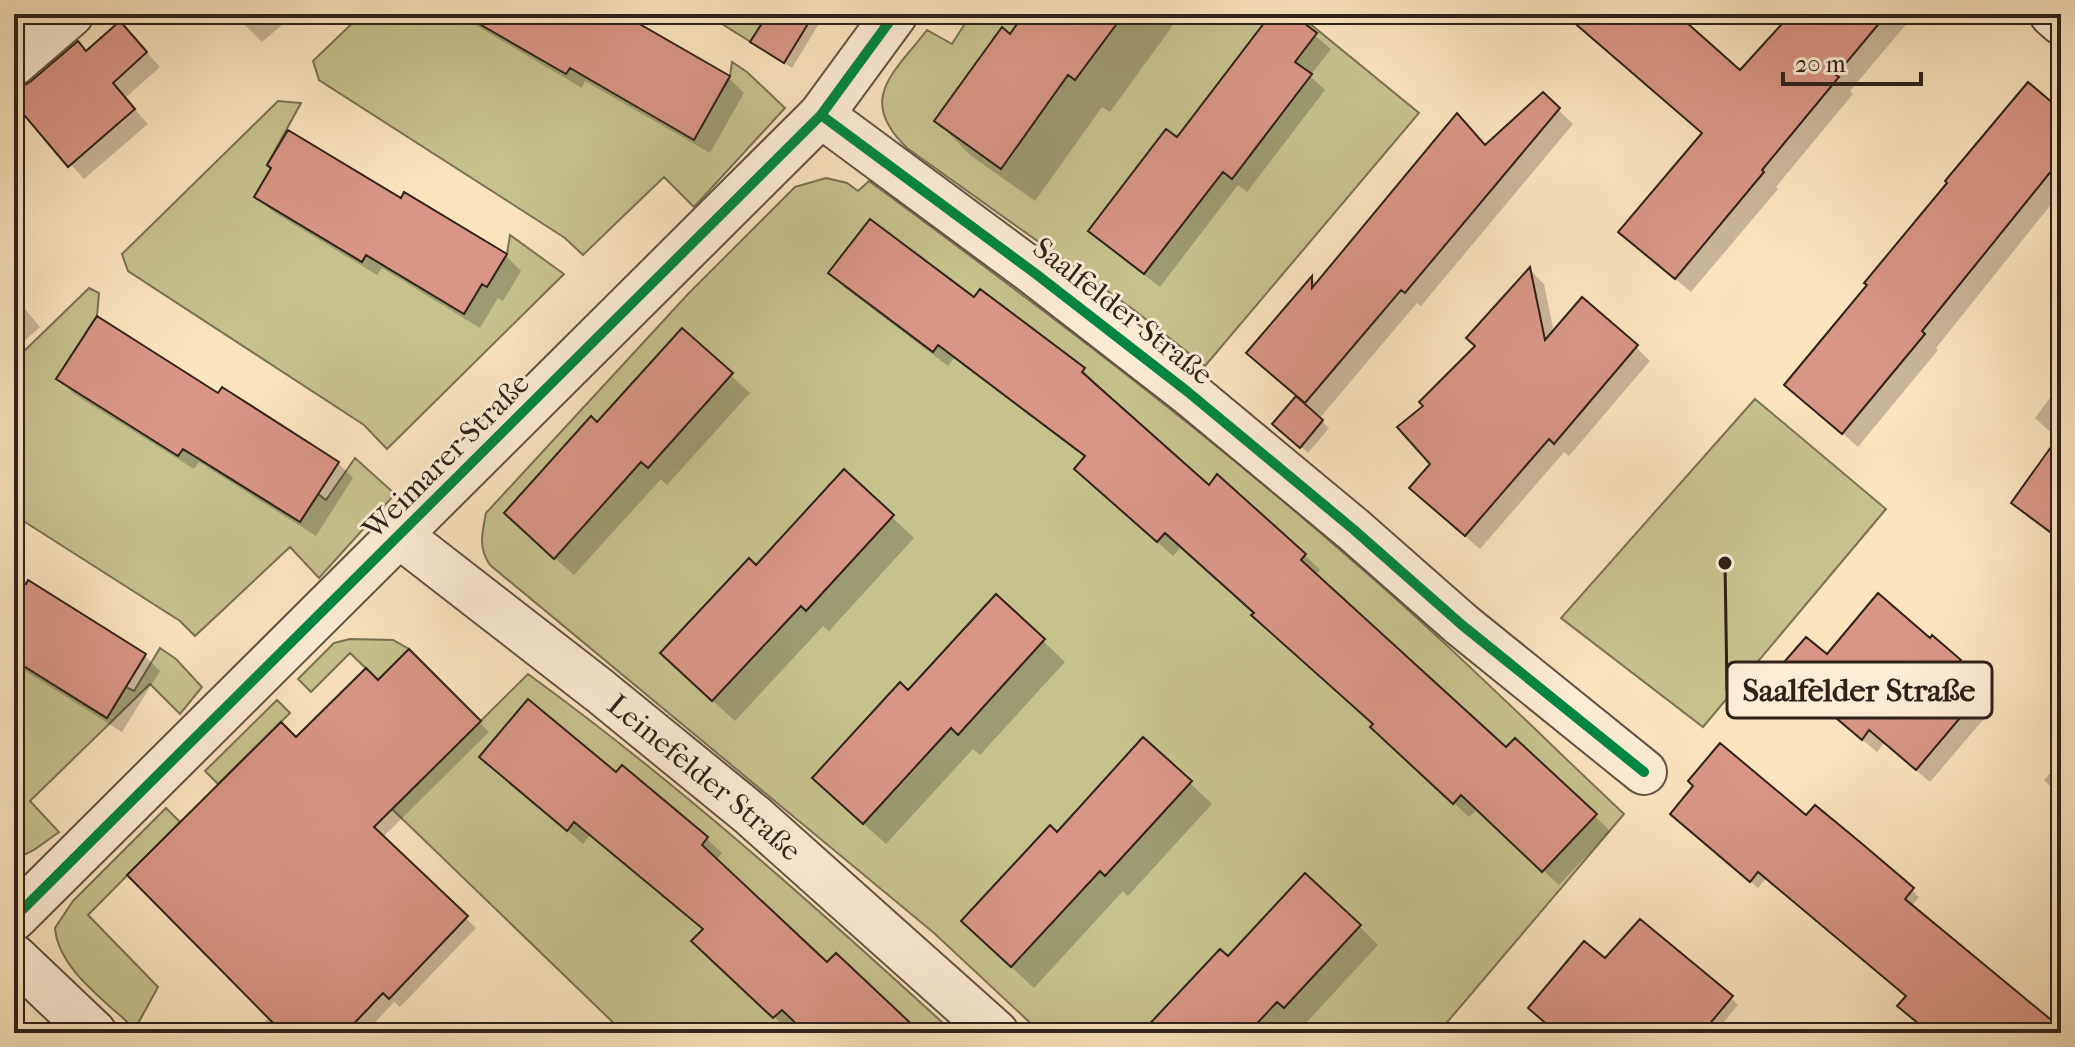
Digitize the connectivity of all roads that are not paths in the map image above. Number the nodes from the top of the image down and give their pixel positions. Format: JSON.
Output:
{"nodes":[{"id":1,"x":71,"y":14,"type":"edge"},
{"id":2,"x":895,"y":14,"type":"edge"},
{"id":3,"x":2052,"y":14,"type":"edge"},
{"id":4,"x":2061,"y":22,"type":"edge"},
{"id":5,"x":14,"y":63,"type":"edge"},
{"id":6,"x":821,"y":115,"type":"junction"},
{"id":7,"x":399,"y":535,"type":"junction"},
{"id":8,"x":1644,"y":772,"type":"dead end"},
{"id":9,"x":14,"y":918,"type":"edge"},
{"id":10,"x":14,"y":957,"type":"edge"},
{"id":11,"x":94,"y":1033,"type":"edge"},
{"id":12,"x":996,"y":1033,"type":"edge"}],
"edges":[{"from":1,"to":5,"type":"street"},
{"from":2,"to":6,"type":"street","name":"Weimarer Straße"},
{"from":3,"to":4,"type":"street"},
{"from":6,"to":7,"type":"street","name":"Weimarer Straße"},
{"from":6,"to":8,"type":"street","name":"Saalfelder Straße"},
{"from":7,"to":9,"type":"street","name":"Weimarer Straße"},
{"from":7,"to":12,"type":"street","name":"Leinefelder Straße"},
{"from":10,"to":11,"type":"street"}]}
